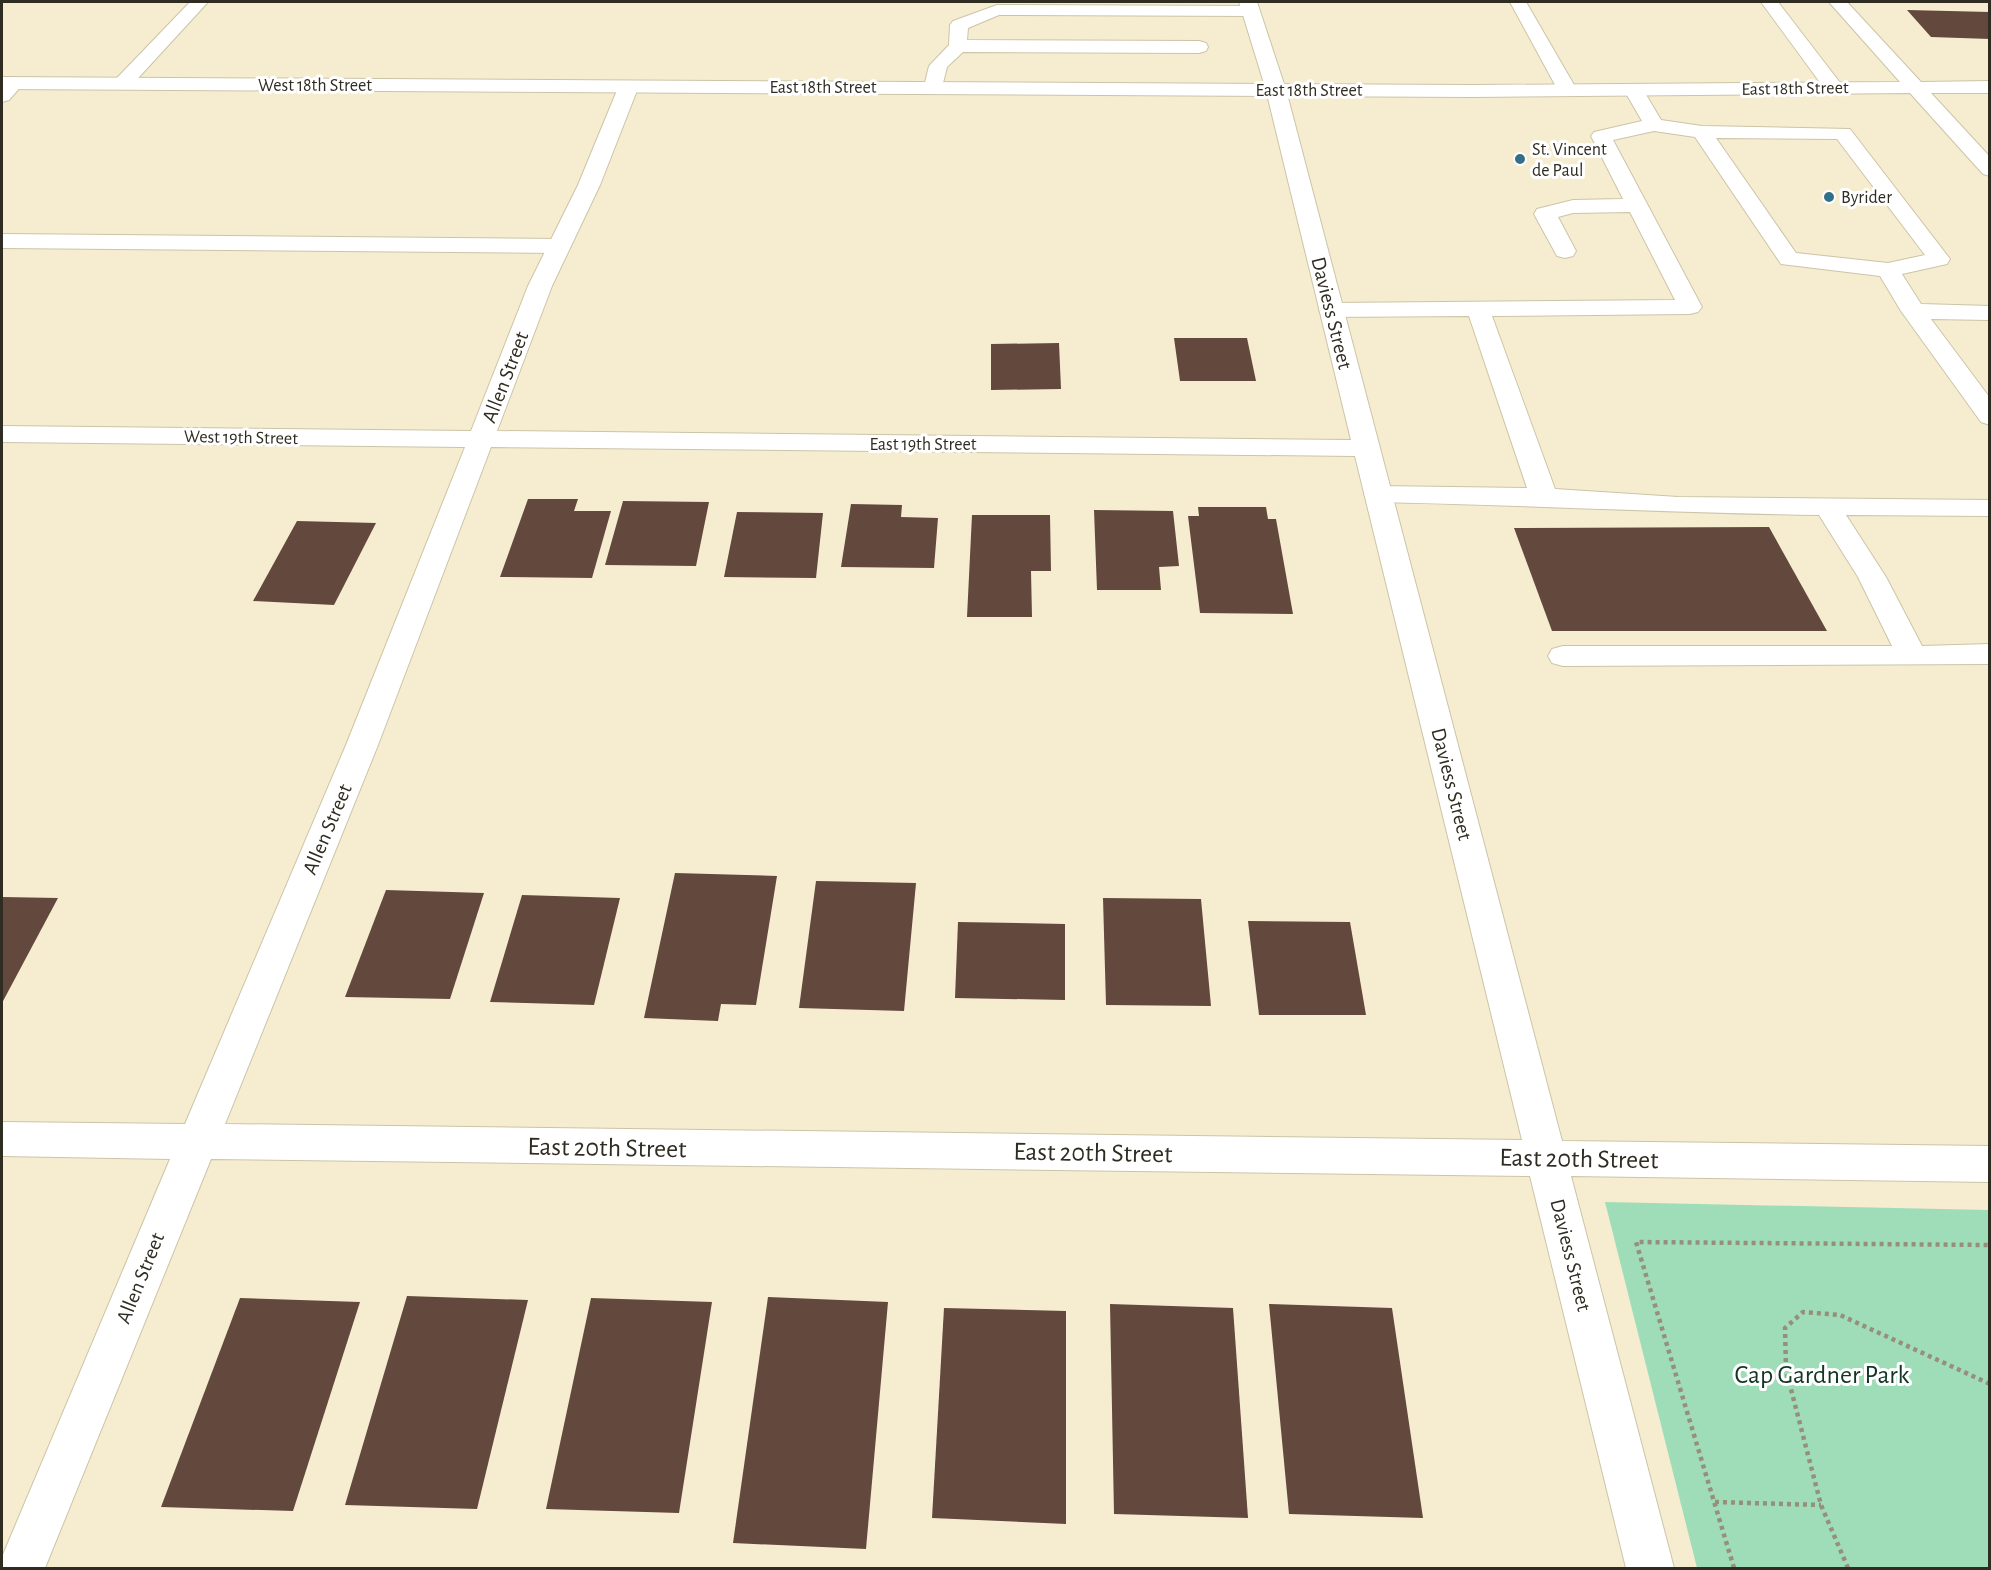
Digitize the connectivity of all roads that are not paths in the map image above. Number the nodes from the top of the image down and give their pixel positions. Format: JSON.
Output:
{"nodes":[{"id":1,"x":199,"y":2,"type":"edge"},
{"id":2,"x":1518,"y":2,"type":"edge"},
{"id":3,"x":1769,"y":2,"type":"edge"},
{"id":4,"x":1838,"y":2,"type":"edge"},
{"id":5,"x":1189,"y":6,"type":"edge"},
{"id":6,"x":1250,"y":6,"type":"edge"},
{"id":7,"x":958,"y":46,"type":"junction"},
{"id":8,"x":1199,"y":47,"type":"dead end"},
{"id":9,"x":122,"y":84,"type":"junction"},
{"id":10,"x":6,"y":87,"type":"edge"},
{"id":11,"x":934,"y":87,"type":"junction"},
{"id":12,"x":1914,"y":87,"type":"junction"},
{"id":13,"x":1989,"y":87,"type":"edge"},
{"id":14,"x":628,"y":88,"type":"junction"},
{"id":15,"x":1834,"y":88,"type":"junction"},
{"id":16,"x":1276,"y":90,"type":"junction"},
{"id":17,"x":1566,"y":90,"type":"junction"},
{"id":18,"x":1635,"y":90,"type":"junction"},
{"id":19,"x":1654,"y":125,"type":"junction"},
{"id":20,"x":1702,"y":132,"type":"junction"},
{"id":21,"x":1989,"y":170,"type":"edge"},
{"id":22,"x":1637,"y":206,"type":"junction"},
{"id":23,"x":2,"y":241,"type":"edge"},
{"id":24,"x":560,"y":246,"type":"junction"},
{"id":25,"x":1565,"y":251,"type":"dead end"},
{"id":26,"x":1888,"y":270,"type":"junction"},
{"id":27,"x":1579,"y":284,"type":"dead end"},
{"id":28,"x":1591,"y":308,"type":"junction"},
{"id":29,"x":1478,"y":309,"type":"junction"},
{"id":30,"x":1331,"y":310,"type":"junction"},
{"id":31,"x":1913,"y":311,"type":"junction"},
{"id":32,"x":1989,"y":313,"type":"edge"},
{"id":33,"x":1989,"y":417,"type":"edge"},
{"id":34,"x":2,"y":434,"type":"edge"},
{"id":35,"x":480,"y":440,"type":"junction"},
{"id":36,"x":1366,"y":448,"type":"junction"},
{"id":37,"x":1378,"y":494,"type":"junction"},
{"id":38,"x":1544,"y":497,"type":"junction"},
{"id":39,"x":1827,"y":506,"type":"junction"},
{"id":40,"x":1989,"y":508,"type":"edge"},
{"id":41,"x":1989,"y":654,"type":"edge"},
{"id":42,"x":1563,"y":656,"type":"dead end"},
{"id":43,"x":1912,"y":656,"type":"junction"},
{"id":44,"x":2,"y":1139,"type":"edge"},
{"id":45,"x":196,"y":1142,"type":"junction"},
{"id":46,"x":1546,"y":1158,"type":"junction"},
{"id":47,"x":1989,"y":1164,"type":"edge"},
{"id":48,"x":21,"y":1569,"type":"edge"},
{"id":49,"x":1650,"y":1569,"type":"edge"}],
"edges":[{"from":1,"to":9,"type":"street"},
{"from":2,"to":17,"type":"street"},
{"from":3,"to":15,"type":"street"},
{"from":4,"to":12,"type":"street"},
{"from":5,"to":6,"type":"street"},
{"from":5,"to":7,"type":"street"},
{"from":6,"to":16,"type":"street","name":"Daviess Street"},
{"from":7,"to":8,"type":"street"},
{"from":7,"to":11,"type":"street"},
{"from":9,"to":10,"type":"street","name":"West 18th Street"},
{"from":9,"to":14,"type":"street","name":"West 18th Street"},
{"from":11,"to":14,"type":"street","name":"East 18th Street"},
{"from":11,"to":16,"type":"street","name":"East 18th Street"},
{"from":12,"to":13,"type":"street","name":"East 18th Street"},
{"from":12,"to":15,"type":"street","name":"East 18th Street"},
{"from":12,"to":21,"type":"street"},
{"from":14,"to":24,"type":"street","name":"Allen Street"},
{"from":15,"to":18,"type":"street","name":"East 18th Street"},
{"from":16,"to":17,"type":"street","name":"East 18th Street"},
{"from":16,"to":30,"type":"street","name":"Daviess Street"},
{"from":17,"to":18,"type":"street","name":"East 18th Street"},
{"from":18,"to":19,"type":"street"},
{"from":19,"to":20,"type":"street"},
{"from":19,"to":22,"type":"street"},
{"from":20,"to":26,"type":"street"},
{"from":20,"to":26,"type":"street"},
{"from":22,"to":25,"type":"street"},
{"from":22,"to":28,"type":"street"},
{"from":23,"to":24,"type":"street"},
{"from":24,"to":35,"type":"street","name":"Allen Street"},
{"from":26,"to":31,"type":"street"},
{"from":27,"to":28,"type":"street"},
{"from":28,"to":29,"type":"street"},
{"from":29,"to":30,"type":"street"},
{"from":29,"to":38,"type":"street"},
{"from":30,"to":36,"type":"street","name":"Daviess Street"},
{"from":31,"to":32,"type":"street"},
{"from":31,"to":33,"type":"street"},
{"from":34,"to":35,"type":"street","name":"West 19th Street"},
{"from":35,"to":36,"type":"street","name":"East 19th Street"},
{"from":35,"to":45,"type":"street","name":"Allen Street"},
{"from":36,"to":37,"type":"street","name":"Daviess Street"},
{"from":37,"to":38,"type":"street"},
{"from":37,"to":46,"type":"street","name":"Daviess Street"},
{"from":38,"to":39,"type":"street"},
{"from":39,"to":40,"type":"street"},
{"from":39,"to":43,"type":"street"},
{"from":41,"to":43,"type":"street"},
{"from":42,"to":43,"type":"street"},
{"from":44,"to":45,"type":"street","name":"East 20th Street"},
{"from":45,"to":46,"type":"street","name":"East 20th Street"},
{"from":45,"to":48,"type":"street","name":"Allen Street"},
{"from":46,"to":47,"type":"street","name":"East 20th Street"},
{"from":46,"to":49,"type":"street","name":"Daviess Street"}]}
